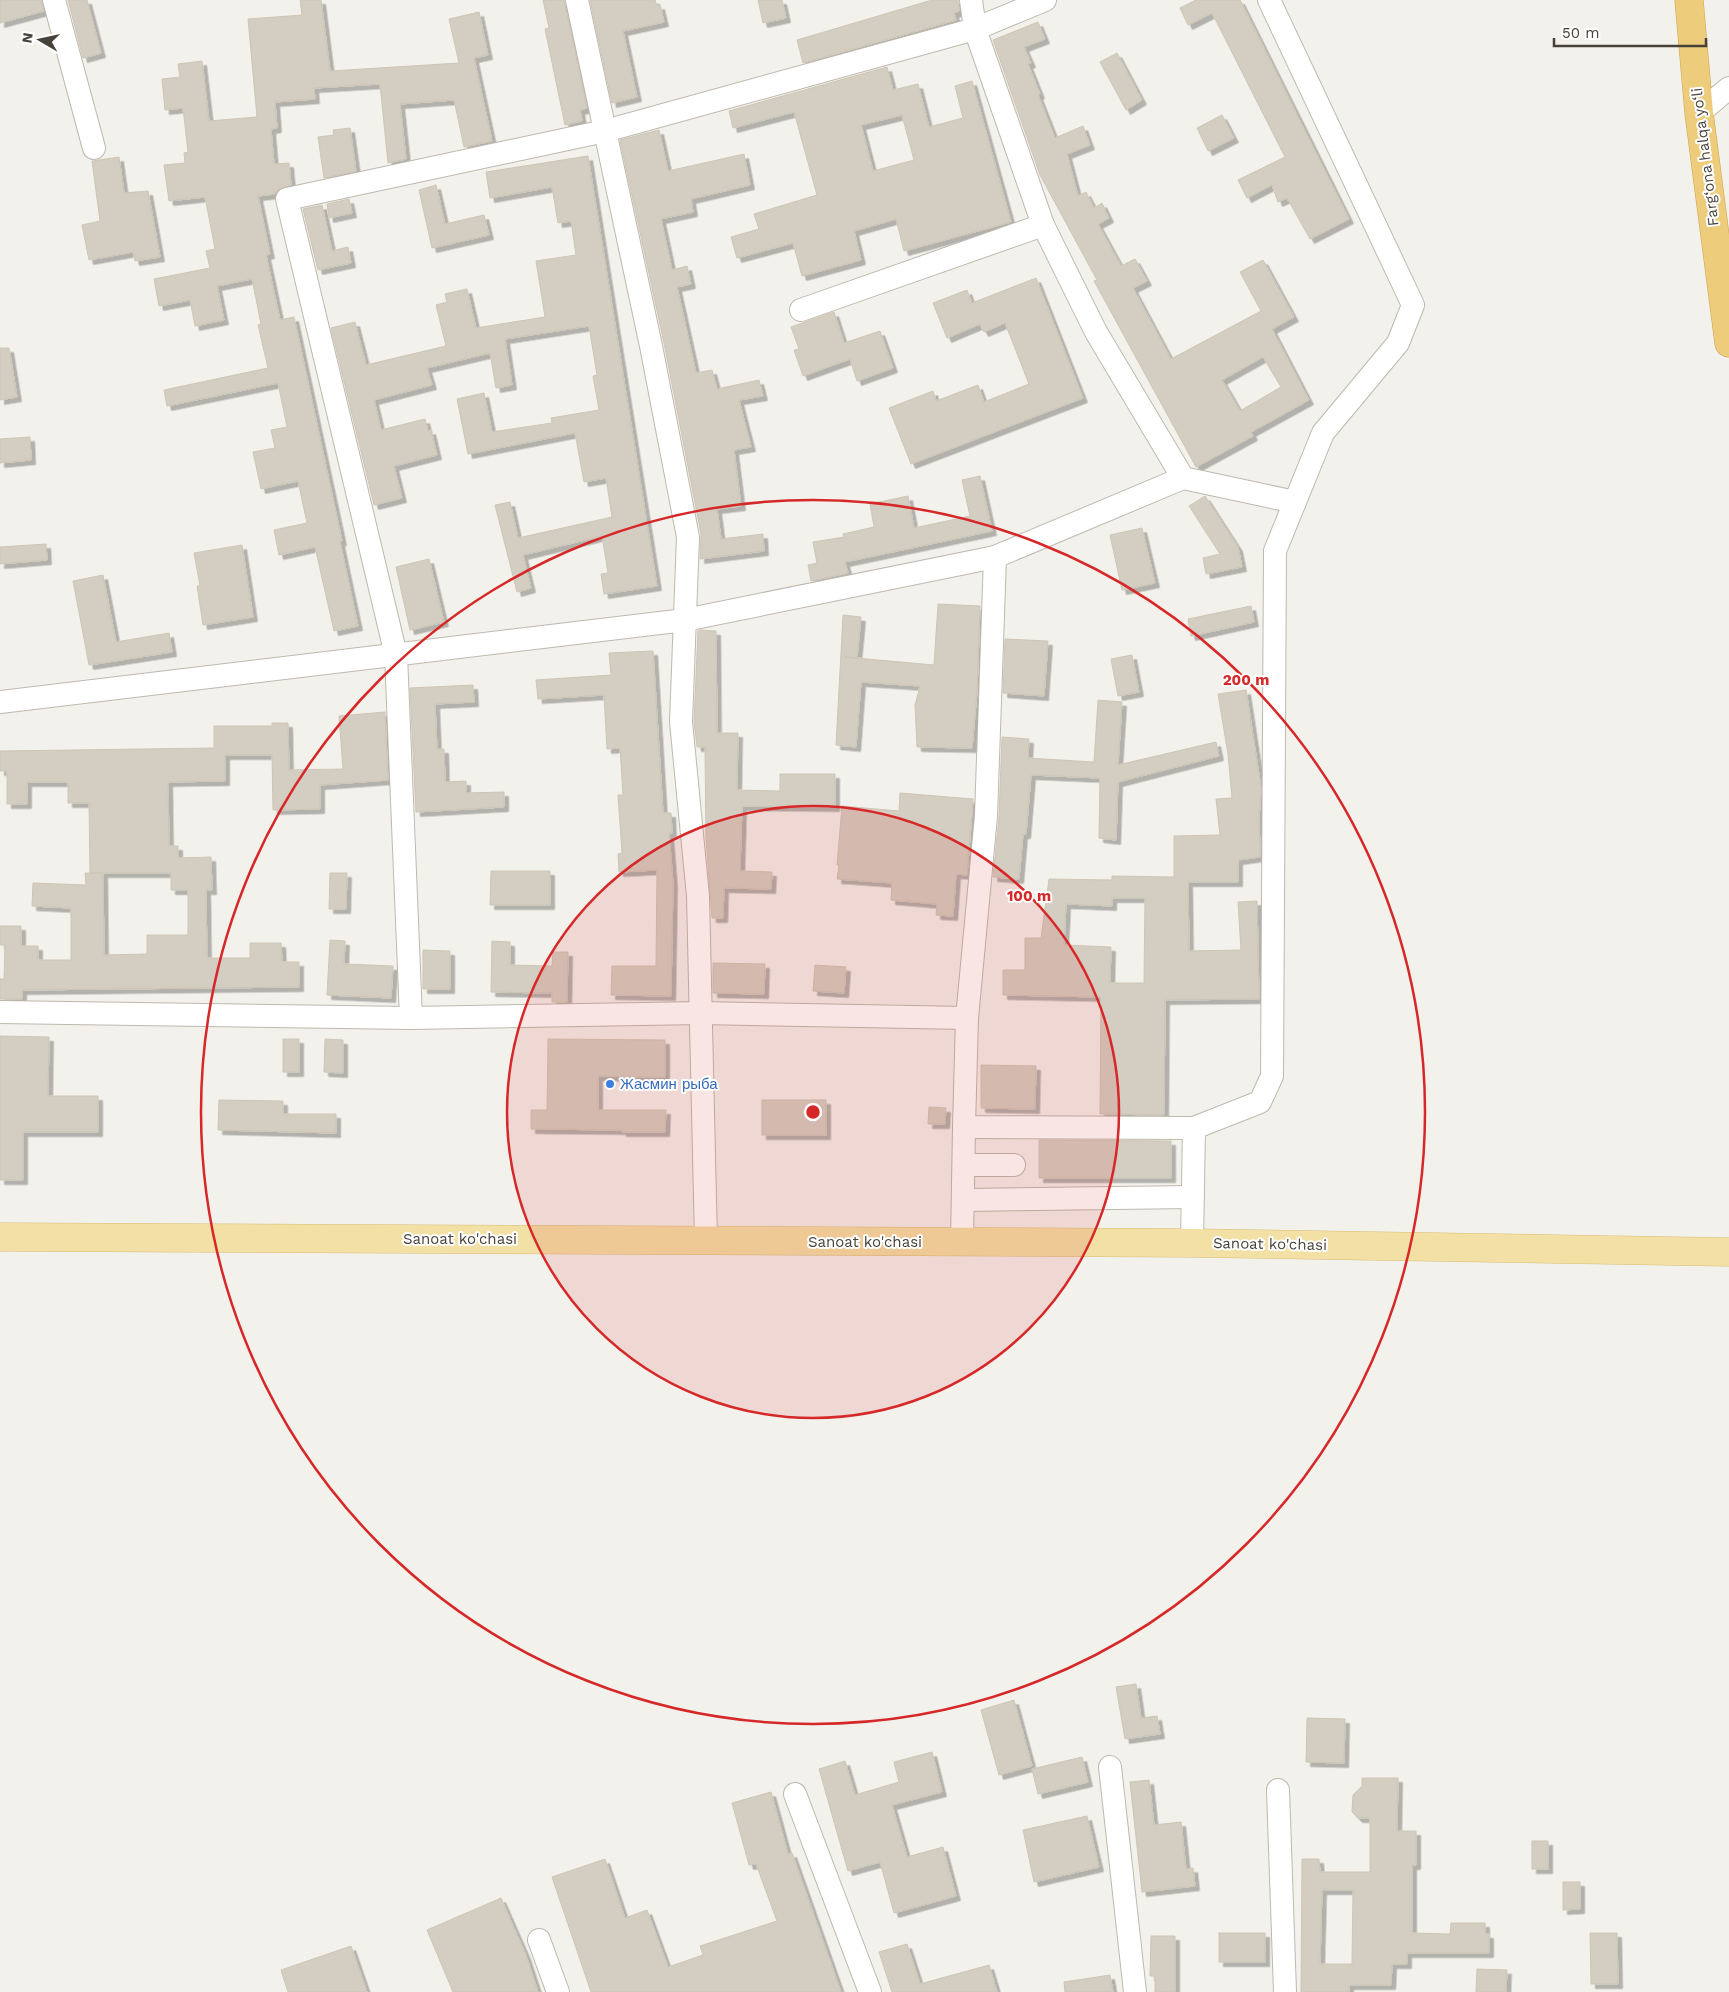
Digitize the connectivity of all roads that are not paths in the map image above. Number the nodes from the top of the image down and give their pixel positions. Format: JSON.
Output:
{"nodes":[{"id":1,"x":54,"y":0,"type":"edge"},
{"id":2,"x":577,"y":0,"type":"edge"},
{"id":3,"x":971,"y":0,"type":"edge"},
{"id":4,"x":1045,"y":0,"type":"edge"},
{"id":5,"x":1269,"y":0,"type":"edge"},
{"id":6,"x":1688,"y":0,"type":"edge"},
{"id":7,"x":976,"y":29,"type":"junction"},
{"id":8,"x":1729,"y":88,"type":"edge"},
{"id":9,"x":1699,"y":113,"type":"junction"},
{"id":10,"x":605,"y":131,"type":"junction"},
{"id":11,"x":94,"y":148,"type":"dead end"},
{"id":12,"x":1043,"y":225,"type":"junction"},
{"id":13,"x":801,"y":310,"type":"dead end"},
{"id":14,"x":1729,"y":343,"type":"edge"},
{"id":15,"x":1182,"y":478,"type":"junction"},
{"id":16,"x":1295,"y":502,"type":"junction"},
{"id":17,"x":995,"y":557,"type":"junction"},
{"id":18,"x":685,"y":620,"type":"junction"},
{"id":19,"x":396,"y":655,"type":"junction"},
{"id":20,"x":0,"y":702,"type":"edge"},
{"id":21,"x":0,"y":1012,"type":"edge"},
{"id":22,"x":701,"y":1013,"type":"junction"},
{"id":23,"x":411,"y":1018,"type":"junction"},
{"id":24,"x":966,"y":1018,"type":"junction"},
{"id":25,"x":964,"y":1127,"type":"junction"},
{"id":26,"x":1194,"y":1128,"type":"junction"},
{"id":27,"x":1014,"y":1165,"type":"dead end"},
{"id":28,"x":964,"y":1166,"type":"junction"},
{"id":29,"x":1193,"y":1197,"type":"junction"},
{"id":30,"x":963,"y":1200,"type":"junction"},
{"id":31,"x":0,"y":1237,"type":"edge"},
{"id":32,"x":706,"y":1241,"type":"junction"},
{"id":33,"x":962,"y":1242,"type":"junction"},
{"id":34,"x":1192,"y":1243,"type":"junction"},
{"id":35,"x":1729,"y":1252,"type":"edge"},
{"id":36,"x":1110,"y":1767,"type":"dead end"},
{"id":37,"x":1278,"y":1790,"type":"dead end"},
{"id":38,"x":795,"y":1794,"type":"dead end"},
{"id":39,"x":539,"y":1940,"type":"dead end"},
{"id":40,"x":558,"y":1992,"type":"edge"},
{"id":41,"x":870,"y":1992,"type":"edge"},
{"id":42,"x":1135,"y":1992,"type":"edge"},
{"id":43,"x":1285,"y":1992,"type":"edge"}],
"edges":[{"from":1,"to":11,"type":"street"},
{"from":2,"to":10,"type":"street"},
{"from":3,"to":7,"type":"street"},
{"from":4,"to":7,"type":"street"},
{"from":5,"to":16,"type":"street"},
{"from":6,"to":9,"type":"highway","name":"Farg‘ona halqa yo‘li"},
{"from":7,"to":10,"type":"street"},
{"from":7,"to":12,"type":"street"},
{"from":8,"to":9,"type":"street"},
{"from":9,"to":14,"type":"highway","name":"Farg‘ona halqa yo‘li"},
{"from":10,"to":18,"type":"street"},
{"from":10,"to":19,"type":"street"},
{"from":12,"to":13,"type":"street"},
{"from":12,"to":15,"type":"street"},
{"from":15,"to":16,"type":"street"},
{"from":15,"to":17,"type":"street"},
{"from":16,"to":26,"type":"street"},
{"from":17,"to":18,"type":"street"},
{"from":17,"to":24,"type":"street"},
{"from":18,"to":19,"type":"street"},
{"from":18,"to":22,"type":"street"},
{"from":19,"to":20,"type":"street"},
{"from":19,"to":23,"type":"street"},
{"from":21,"to":23,"type":"street"},
{"from":22,"to":23,"type":"street"},
{"from":22,"to":24,"type":"street"},
{"from":22,"to":32,"type":"street"},
{"from":24,"to":25,"type":"street"},
{"from":25,"to":26,"type":"street"},
{"from":25,"to":28,"type":"street"},
{"from":26,"to":29,"type":"street"},
{"from":27,"to":28,"type":"street"},
{"from":28,"to":30,"type":"street"},
{"from":29,"to":30,"type":"street"},
{"from":29,"to":34,"type":"street"},
{"from":30,"to":33,"type":"street"},
{"from":31,"to":32,"type":"main road","name":"Sanoat ko'chasi"},
{"from":32,"to":33,"type":"main road","name":"Sanoat ko'chasi"},
{"from":33,"to":34,"type":"main road","name":"Sanoat ko'chasi"},
{"from":34,"to":35,"type":"main road","name":"Sanoat ko'chasi"},
{"from":36,"to":42,"type":"street"},
{"from":37,"to":43,"type":"street"},
{"from":38,"to":41,"type":"street"},
{"from":39,"to":40,"type":"street"}]}
